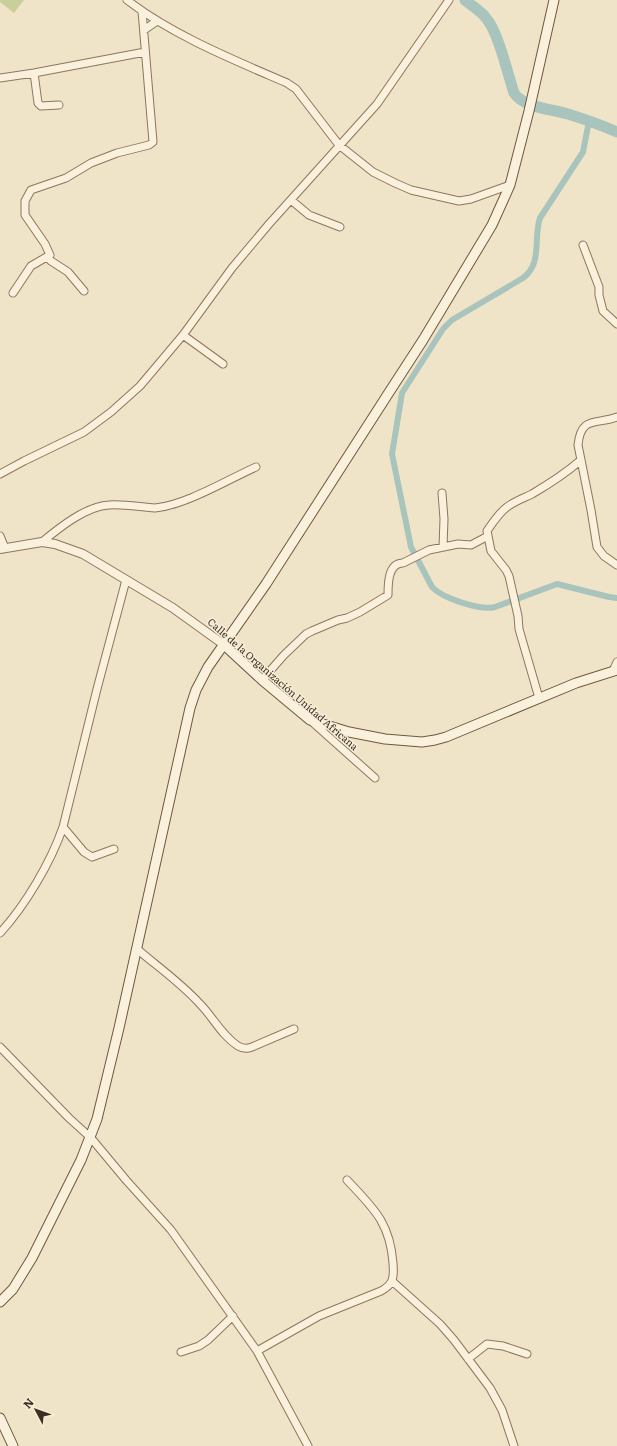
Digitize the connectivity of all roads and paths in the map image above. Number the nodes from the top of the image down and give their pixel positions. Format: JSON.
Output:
{"nodes":[{"id":1,"x":127,"y":0,"type":"edge"},
{"id":2,"x":449,"y":0,"type":"edge"},
{"id":3,"x":554,"y":0,"type":"edge"},
{"id":4,"x":142,"y":11,"type":"junction"},
{"id":5,"x":157,"y":21,"type":"junction"},
{"id":6,"x":144,"y":30,"type":"junction"},
{"id":7,"x":145,"y":52,"type":"junction"},
{"id":8,"x":34,"y":73,"type":"junction"},
{"id":9,"x":0,"y":78,"type":"edge"},
{"id":10,"x":59,"y":105,"type":"dead end"},
{"id":11,"x":340,"y":145,"type":"junction"},
{"id":12,"x":510,"y":185,"type":"junction"},
{"id":13,"x":291,"y":200,"type":"junction"},
{"id":14,"x":340,"y":227,"type":"dead end"},
{"id":15,"x":583,"y":245,"type":"dead end"},
{"id":16,"x":50,"y":255,"type":"junction"},
{"id":17,"x":84,"y":291,"type":"dead end"},
{"id":18,"x":13,"y":293,"type":"dead end"},
{"id":19,"x":617,"y":324,"type":"edge"},
{"id":20,"x":183,"y":335,"type":"junction"},
{"id":21,"x":223,"y":364,"type":"dead end"},
{"id":22,"x":617,"y":418,"type":"edge"},
{"id":23,"x":581,"y":460,"type":"junction"},
{"id":24,"x":256,"y":467,"type":"dead end"},
{"id":25,"x":0,"y":474,"type":"edge"},
{"id":26,"x":442,"y":493,"type":"dead end"},
{"id":27,"x":0,"y":536,"type":"edge"},
{"id":28,"x":488,"y":536,"type":"junction"},
{"id":29,"x":42,"y":542,"type":"junction"},
{"id":30,"x":443,"y":547,"type":"junction"},
{"id":31,"x":2,"y":548,"type":"edge"},
{"id":32,"x":617,"y":565,"type":"edge"},
{"id":33,"x":126,"y":580,"type":"junction"},
{"id":34,"x":223,"y":644,"type":"junction"},
{"id":35,"x":617,"y":662,"type":"edge"},
{"id":36,"x":615,"y":670,"type":"edge"},
{"id":37,"x":262,"y":680,"type":"junction"},
{"id":38,"x":539,"y":698,"type":"junction"},
{"id":39,"x":310,"y":720,"type":"junction"},
{"id":40,"x":375,"y":778,"type":"dead end"},
{"id":41,"x":63,"y":827,"type":"junction"},
{"id":42,"x":114,"y":849,"type":"dead end"},
{"id":43,"x":0,"y":933,"type":"edge"},
{"id":44,"x":137,"y":949,"type":"junction"},
{"id":45,"x":294,"y":1029,"type":"dead end"},
{"id":46,"x":0,"y":1047,"type":"edge"},
{"id":47,"x":91,"y":1138,"type":"junction"},
{"id":48,"x":347,"y":1180,"type":"dead end"},
{"id":49,"x":392,"y":1281,"type":"junction"},
{"id":50,"x":0,"y":1302,"type":"edge"},
{"id":51,"x":233,"y":1316,"type":"junction"},
{"id":52,"x":257,"y":1351,"type":"junction"},
{"id":53,"x":181,"y":1352,"type":"dead end"},
{"id":54,"x":527,"y":1354,"type":"dead end"},
{"id":55,"x":468,"y":1358,"type":"junction"},
{"id":56,"x":0,"y":1418,"type":"edge"},
{"id":57,"x":13,"y":1446,"type":"edge"},
{"id":58,"x":308,"y":1446,"type":"edge"},
{"id":59,"x":514,"y":1446,"type":"edge"}],
"edges":[{"from":1,"to":4,"type":"street"},
{"from":2,"to":11,"type":"street"},
{"from":3,"to":12,"type":"main road"},
{"from":4,"to":5,"type":"street"},
{"from":4,"to":6,"type":"street"},
{"from":5,"to":6,"type":"street"},
{"from":5,"to":11,"type":"street"},
{"from":6,"to":7,"type":"street"},
{"from":7,"to":8,"type":"street"},
{"from":7,"to":16,"type":"street"},
{"from":8,"to":9,"type":"street"},
{"from":8,"to":10,"type":"street"},
{"from":11,"to":12,"type":"street"},
{"from":11,"to":13,"type":"street"},
{"from":12,"to":34,"type":"main road"},
{"from":13,"to":14,"type":"street"},
{"from":13,"to":20,"type":"street"},
{"from":15,"to":19,"type":"street"},
{"from":16,"to":17,"type":"street"},
{"from":16,"to":18,"type":"street"},
{"from":20,"to":21,"type":"street"},
{"from":20,"to":25,"type":"street"},
{"from":22,"to":23,"type":"street"},
{"from":23,"to":28,"type":"street"},
{"from":23,"to":32,"type":"street"},
{"from":24,"to":29,"type":"street"},
{"from":26,"to":30,"type":"street"},
{"from":27,"to":31,"type":"street"},
{"from":28,"to":30,"type":"street"},
{"from":28,"to":38,"type":"street"},
{"from":29,"to":31,"type":"street","name":"Calle de la Organización Unidad Africana"},
{"from":29,"to":33,"type":"street","name":"Calle de la Organización Unidad Africana"},
{"from":30,"to":37,"type":"street"},
{"from":33,"to":34,"type":"street","name":"Calle de la Organización Unidad Africana"},
{"from":33,"to":41,"type":"street"},
{"from":34,"to":37,"type":"main road","name":"Calle de la Organización Unidad Africana"},
{"from":34,"to":44,"type":"main road"},
{"from":35,"to":36,"type":"street"},
{"from":36,"to":38,"type":"main road"},
{"from":37,"to":39,"type":"main road","name":"Calle de la Organización Unidad Africana"},
{"from":38,"to":39,"type":"main road"},
{"from":39,"to":40,"type":"street","name":"Calle de la Organización Unidad Africana"},
{"from":41,"to":42,"type":"street"},
{"from":41,"to":43,"type":"street"},
{"from":44,"to":45,"type":"street"},
{"from":44,"to":47,"type":"main road"},
{"from":46,"to":47,"type":"street"},
{"from":47,"to":50,"type":"main road"},
{"from":47,"to":51,"type":"street"},
{"from":48,"to":49,"type":"street"},
{"from":49,"to":52,"type":"street"},
{"from":49,"to":55,"type":"street"},
{"from":51,"to":52,"type":"street"},
{"from":51,"to":53,"type":"street"},
{"from":52,"to":58,"type":"street"},
{"from":54,"to":55,"type":"street"},
{"from":55,"to":59,"type":"street"},
{"from":56,"to":57,"type":"main road"}]}
